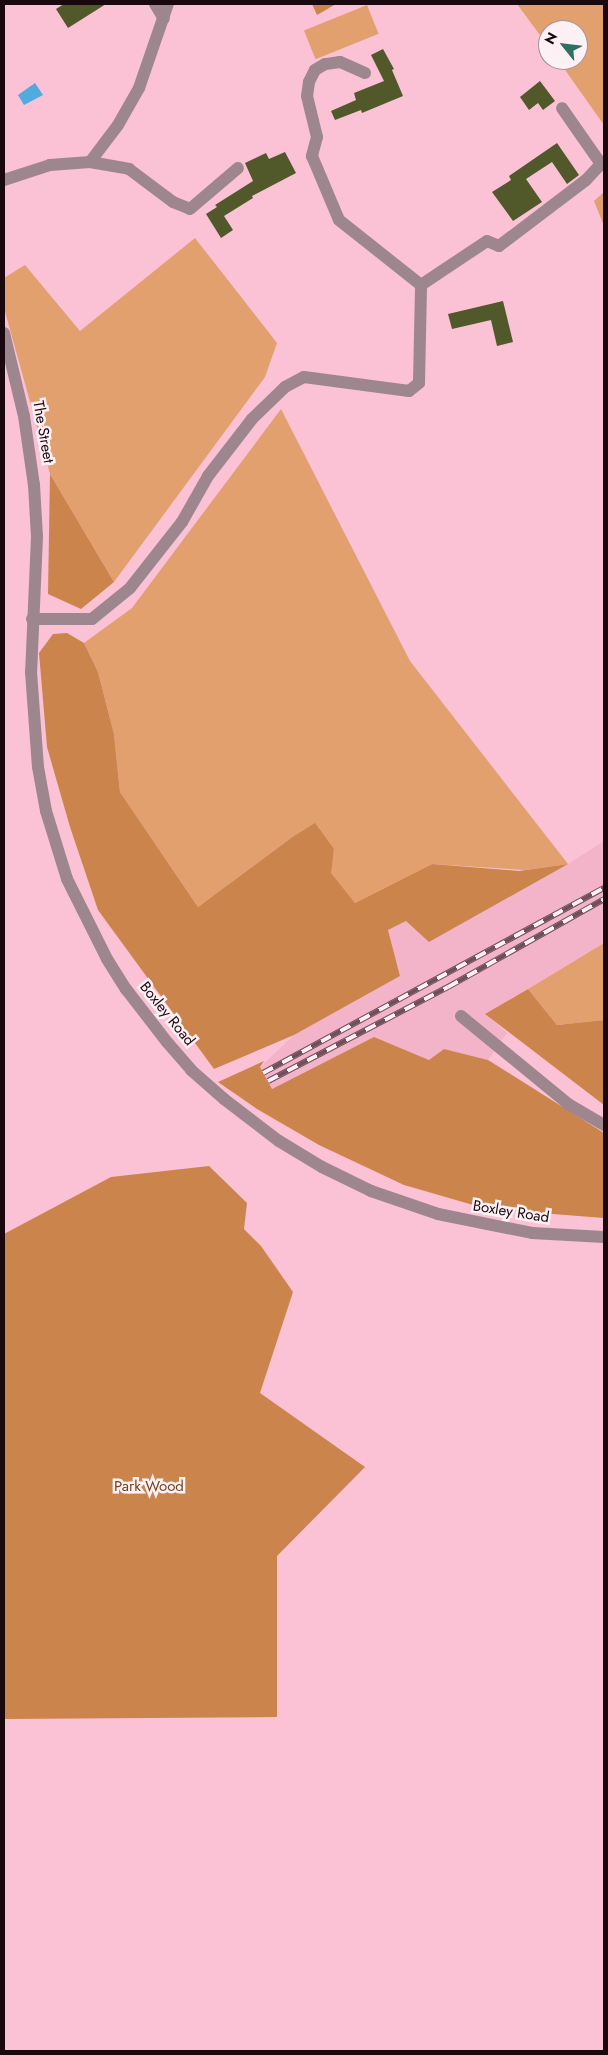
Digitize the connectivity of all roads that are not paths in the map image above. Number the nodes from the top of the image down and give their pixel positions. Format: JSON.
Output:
{"nodes":[{"id":1,"x":155,"y":4,"type":"edge"},
{"id":2,"x":168,"y":4,"type":"edge"},
{"id":3,"x":164,"y":19,"type":"junction"},
{"id":4,"x":365,"y":73,"type":"dead end"},
{"id":5,"x":562,"y":108,"type":"dead end"},
{"id":6,"x":90,"y":162,"type":"junction"},
{"id":7,"x":238,"y":168,"type":"dead end"},
{"id":8,"x":4,"y":180,"type":"edge"},
{"id":9,"x":421,"y":285,"type":"junction"},
{"id":10,"x":4,"y":334,"type":"edge"},
{"id":11,"x":37,"y":537,"type":"joint"},
{"id":12,"x":32,"y":619,"type":"junction"},
{"id":13,"x":461,"y":1016,"type":"dead end"},
{"id":14,"x":604,"y":1125,"type":"edge"},
{"id":15,"x":604,"y":1237,"type":"edge"}],
"edges":[{"from":1,"to":3,"type":"street"},
{"from":2,"to":3,"type":"street"},
{"from":3,"to":6,"type":"street"},
{"from":4,"to":9,"type":"street"},
{"from":5,"to":9,"type":"street"},
{"from":6,"to":7,"type":"street"},
{"from":6,"to":8,"type":"street"},
{"from":9,"to":12,"type":"street"},
{"from":10,"to":11,"type":"street","name":"The Street"},
{"from":11,"to":12,"type":"street","name":"Boxley Road"},
{"from":12,"to":15,"type":"street","name":"Boxley Road"},
{"from":13,"to":14,"type":"street"}]}
